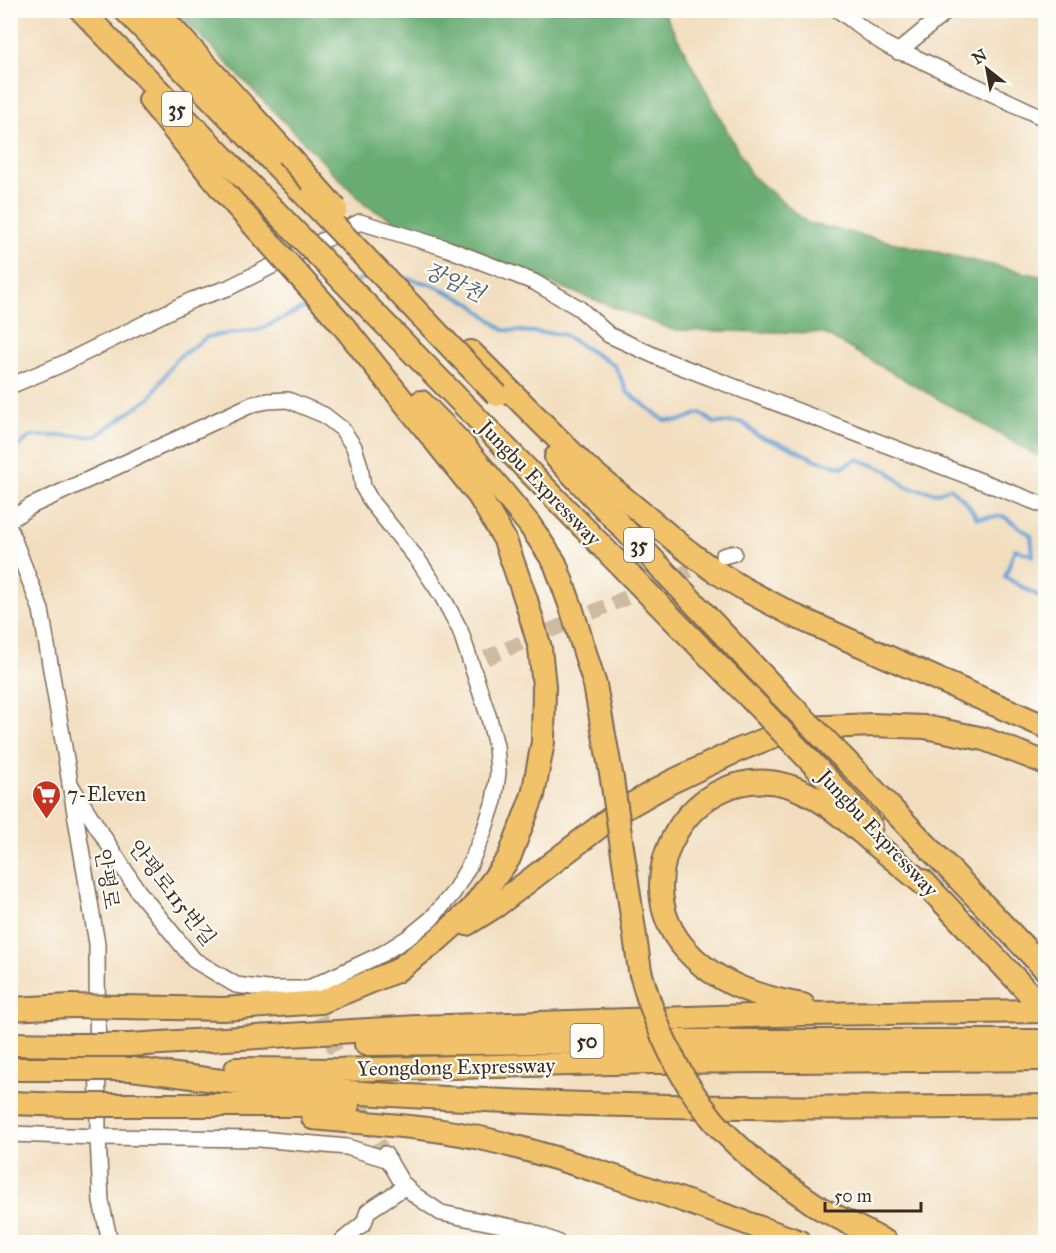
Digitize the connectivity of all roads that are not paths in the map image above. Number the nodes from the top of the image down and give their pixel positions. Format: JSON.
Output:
{"nodes":[{"id":1,"x":73,"y":10,"type":"edge"},
{"id":2,"x":81,"y":10,"type":"edge"},
{"id":3,"x":125,"y":10,"type":"edge"},
{"id":4,"x":152,"y":10,"type":"edge"},
{"id":5,"x":838,"y":10,"type":"edge"},
{"id":6,"x":948,"y":10,"type":"edge"},
{"id":7,"x":898,"y":52,"type":"junction"},
{"id":8,"x":1046,"y":119,"type":"edge"},
{"id":9,"x":341,"y":323,"type":"junction"},
{"id":10,"x":10,"y":386,"type":"edge"},
{"id":11,"x":1046,"y":506,"type":"edge"},
{"id":12,"x":10,"y":520,"type":"edge"},
{"id":13,"x":10,"y":530,"type":"edge"},
{"id":14,"x":486,"y":658,"type":"tunnel mouth"},
{"id":15,"x":471,"y":663,"type":"junction"},
{"id":16,"x":1046,"y":728,"type":"edge"},
{"id":17,"x":1046,"y":763,"type":"edge"},
{"id":18,"x":70,"y":784,"type":"junction"},
{"id":19,"x":933,"y":892,"type":"junction"},
{"id":20,"x":420,"y":953,"type":"junction"},
{"id":21,"x":1046,"y":970,"type":"edge"},
{"id":22,"x":10,"y":1009,"type":"edge"},
{"id":23,"x":1046,"y":1011,"type":"edge"},
{"id":24,"x":861,"y":1013,"type":"junction"},
{"id":25,"x":1046,"y":1041,"type":"edge"},
{"id":26,"x":10,"y":1044,"type":"edge"},
{"id":27,"x":129,"y":1045,"type":"junction"},
{"id":28,"x":1046,"y":1059,"type":"edge"},
{"id":29,"x":10,"y":1069,"type":"edge"},
{"id":30,"x":132,"y":1069,"type":"junction"},
{"id":31,"x":10,"y":1103,"type":"edge"},
{"id":32,"x":198,"y":1104,"type":"junction"},
{"id":33,"x":1046,"y":1106,"type":"edge"},
{"id":34,"x":1046,"y":1119,"type":"edge"},
{"id":35,"x":10,"y":1134,"type":"edge"},
{"id":36,"x":98,"y":1137,"type":"junction"},
{"id":37,"x":406,"y":1186,"type":"junction"},
{"id":38,"x":110,"y":1242,"type":"edge"},
{"id":39,"x":343,"y":1242,"type":"edge"},
{"id":40,"x":557,"y":1242,"type":"edge"},
{"id":41,"x":800,"y":1242,"type":"edge"},
{"id":42,"x":886,"y":1242,"type":"edge"}],
"edges":[{"from":1,"to":9,"type":"highway","bridge":true},
{"from":2,"to":19,"type":"highway","name":"Jungbu Expressway","number":"35","bridge":true},
{"from":3,"to":21,"type":"highway","name":"Jungbu Expressway","number":"35","bridge":true},
{"from":4,"to":16,"type":"highway","bridge":true},
{"from":5,"to":7,"type":"street"},
{"from":6,"to":7,"type":"street"},
{"from":7,"to":8,"type":"street"},
{"from":9,"to":20,"type":"highway"},
{"from":9,"to":42,"type":"highway","bridge":true},
{"from":10,"to":11,"type":"street"},
{"from":12,"to":15,"type":"street"},
{"from":13,"to":18,"type":"street","name":"안평로"},
{"from":14,"to":15,"type":"street"},
{"from":15,"to":18,"type":"street","name":"안평로115번길"},
{"from":17,"to":20,"type":"highway"},
{"from":18,"to":36,"type":"street","name":"안평로"},
{"from":19,"to":23,"type":"highway","name":"Jungbu Expressway","number":"35"},
{"from":19,"to":24,"type":"highway"},
{"from":20,"to":22,"type":"highway","bridge":true},
{"from":23,"to":24,"type":"highway"},
{"from":24,"to":27,"type":"highway"},
{"from":25,"to":27,"type":"highway","name":"Yeongdong Expressway","number":"50"},
{"from":26,"to":27,"type":"highway","name":"Yeongdong Expressway","number":"50","bridge":true},
{"from":28,"to":30,"type":"highway","name":"Yeongdong Expressway","number":"50"},
{"from":29,"to":30,"type":"highway","name":"Yeongdong Expressway","number":"50","bridge":true},
{"from":30,"to":33,"type":"highway"},
{"from":31,"to":32,"type":"highway","bridge":true},
{"from":32,"to":34,"type":"highway"},
{"from":32,"to":41,"type":"highway"},
{"from":35,"to":36,"type":"street"},
{"from":36,"to":37,"type":"street"},
{"from":36,"to":38,"type":"street","name":"안평로"},
{"from":37,"to":39,"type":"street"},
{"from":37,"to":40,"type":"street"}]}
